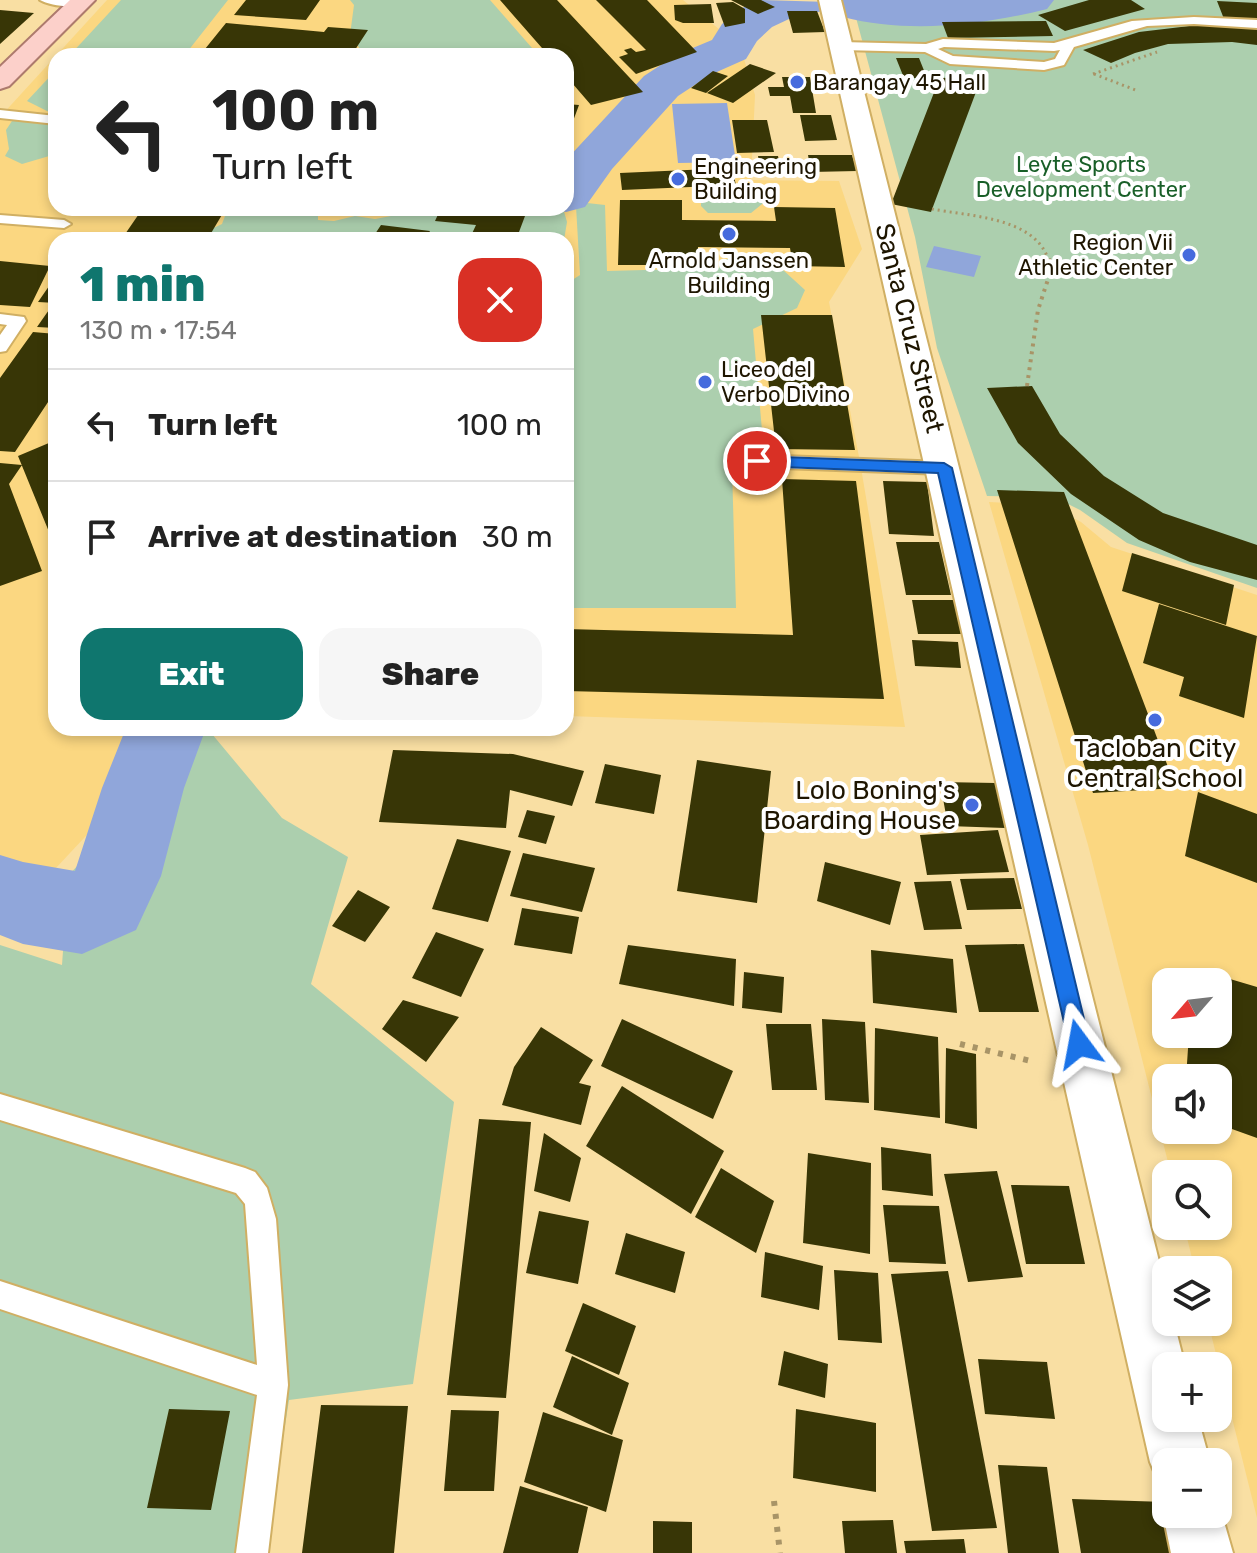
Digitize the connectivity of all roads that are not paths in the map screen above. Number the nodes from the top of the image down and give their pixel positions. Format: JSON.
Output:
{"nodes":[{"id":1,"x":46,"y":0,"type":"edge"},
{"id":2,"x":82,"y":2,"type":"edge"},
{"id":3,"x":831,"y":3,"type":"edge"},
{"id":4,"x":1257,"y":24,"type":"edge"},
{"id":5,"x":1069,"y":45,"type":"junction"},
{"id":6,"x":841,"y":46,"type":"junction"},
{"id":7,"x":927,"y":48,"type":"junction"},
{"id":8,"x":0,"y":81,"type":"edge"},
{"id":9,"x":0,"y":114,"type":"edge"},
{"id":10,"x":48,"y":119,"type":"edge"},
{"id":11,"x":0,"y":219,"type":"edge"},
{"id":12,"x":64,"y":224,"type":"dead end"},
{"id":13,"x":0,"y":319,"type":"edge"},
{"id":14,"x":0,"y":347,"type":"edge"},
{"id":15,"x":757,"y":461,"type":"dead end"},
{"id":16,"x":944,"y":468,"type":"junction"},
{"id":17,"x":0,"y":1107,"type":"edge"},
{"id":18,"x":0,"y":1295,"type":"edge"},
{"id":19,"x":1153,"y":1352,"type":"edge"},
{"id":20,"x":273,"y":1385,"type":"junction"},
{"id":21,"x":1196,"y":1528,"type":"edge"},
{"id":22,"x":252,"y":1553,"type":"edge"},
{"id":23,"x":1202,"y":1553,"type":"edge"}],
"edges":[{"from":1,"to":2,"type":"lane"},
{"from":2,"to":8,"type":"main road"},
{"from":3,"to":6,"type":"street","name":"Santa Cruz Street"},
{"from":4,"to":5,"type":"lane"},
{"from":5,"to":7,"type":"lane"},
{"from":5,"to":7,"type":"lane"},
{"from":6,"to":7,"type":"lane"},
{"from":6,"to":16,"type":"street","name":"Santa Cruz Street"},
{"from":9,"to":10,"type":"lane"},
{"from":11,"to":12,"type":"lane"},
{"from":13,"to":14,"type":"lane"},
{"from":15,"to":16,"type":"lane"},
{"from":16,"to":19,"type":"street","name":"Santa Cruz Street"},
{"from":17,"to":20,"type":"lane"},
{"from":18,"to":20,"type":"lane"},
{"from":20,"to":22,"type":"lane"},
{"from":21,"to":23,"type":"street"}]}
